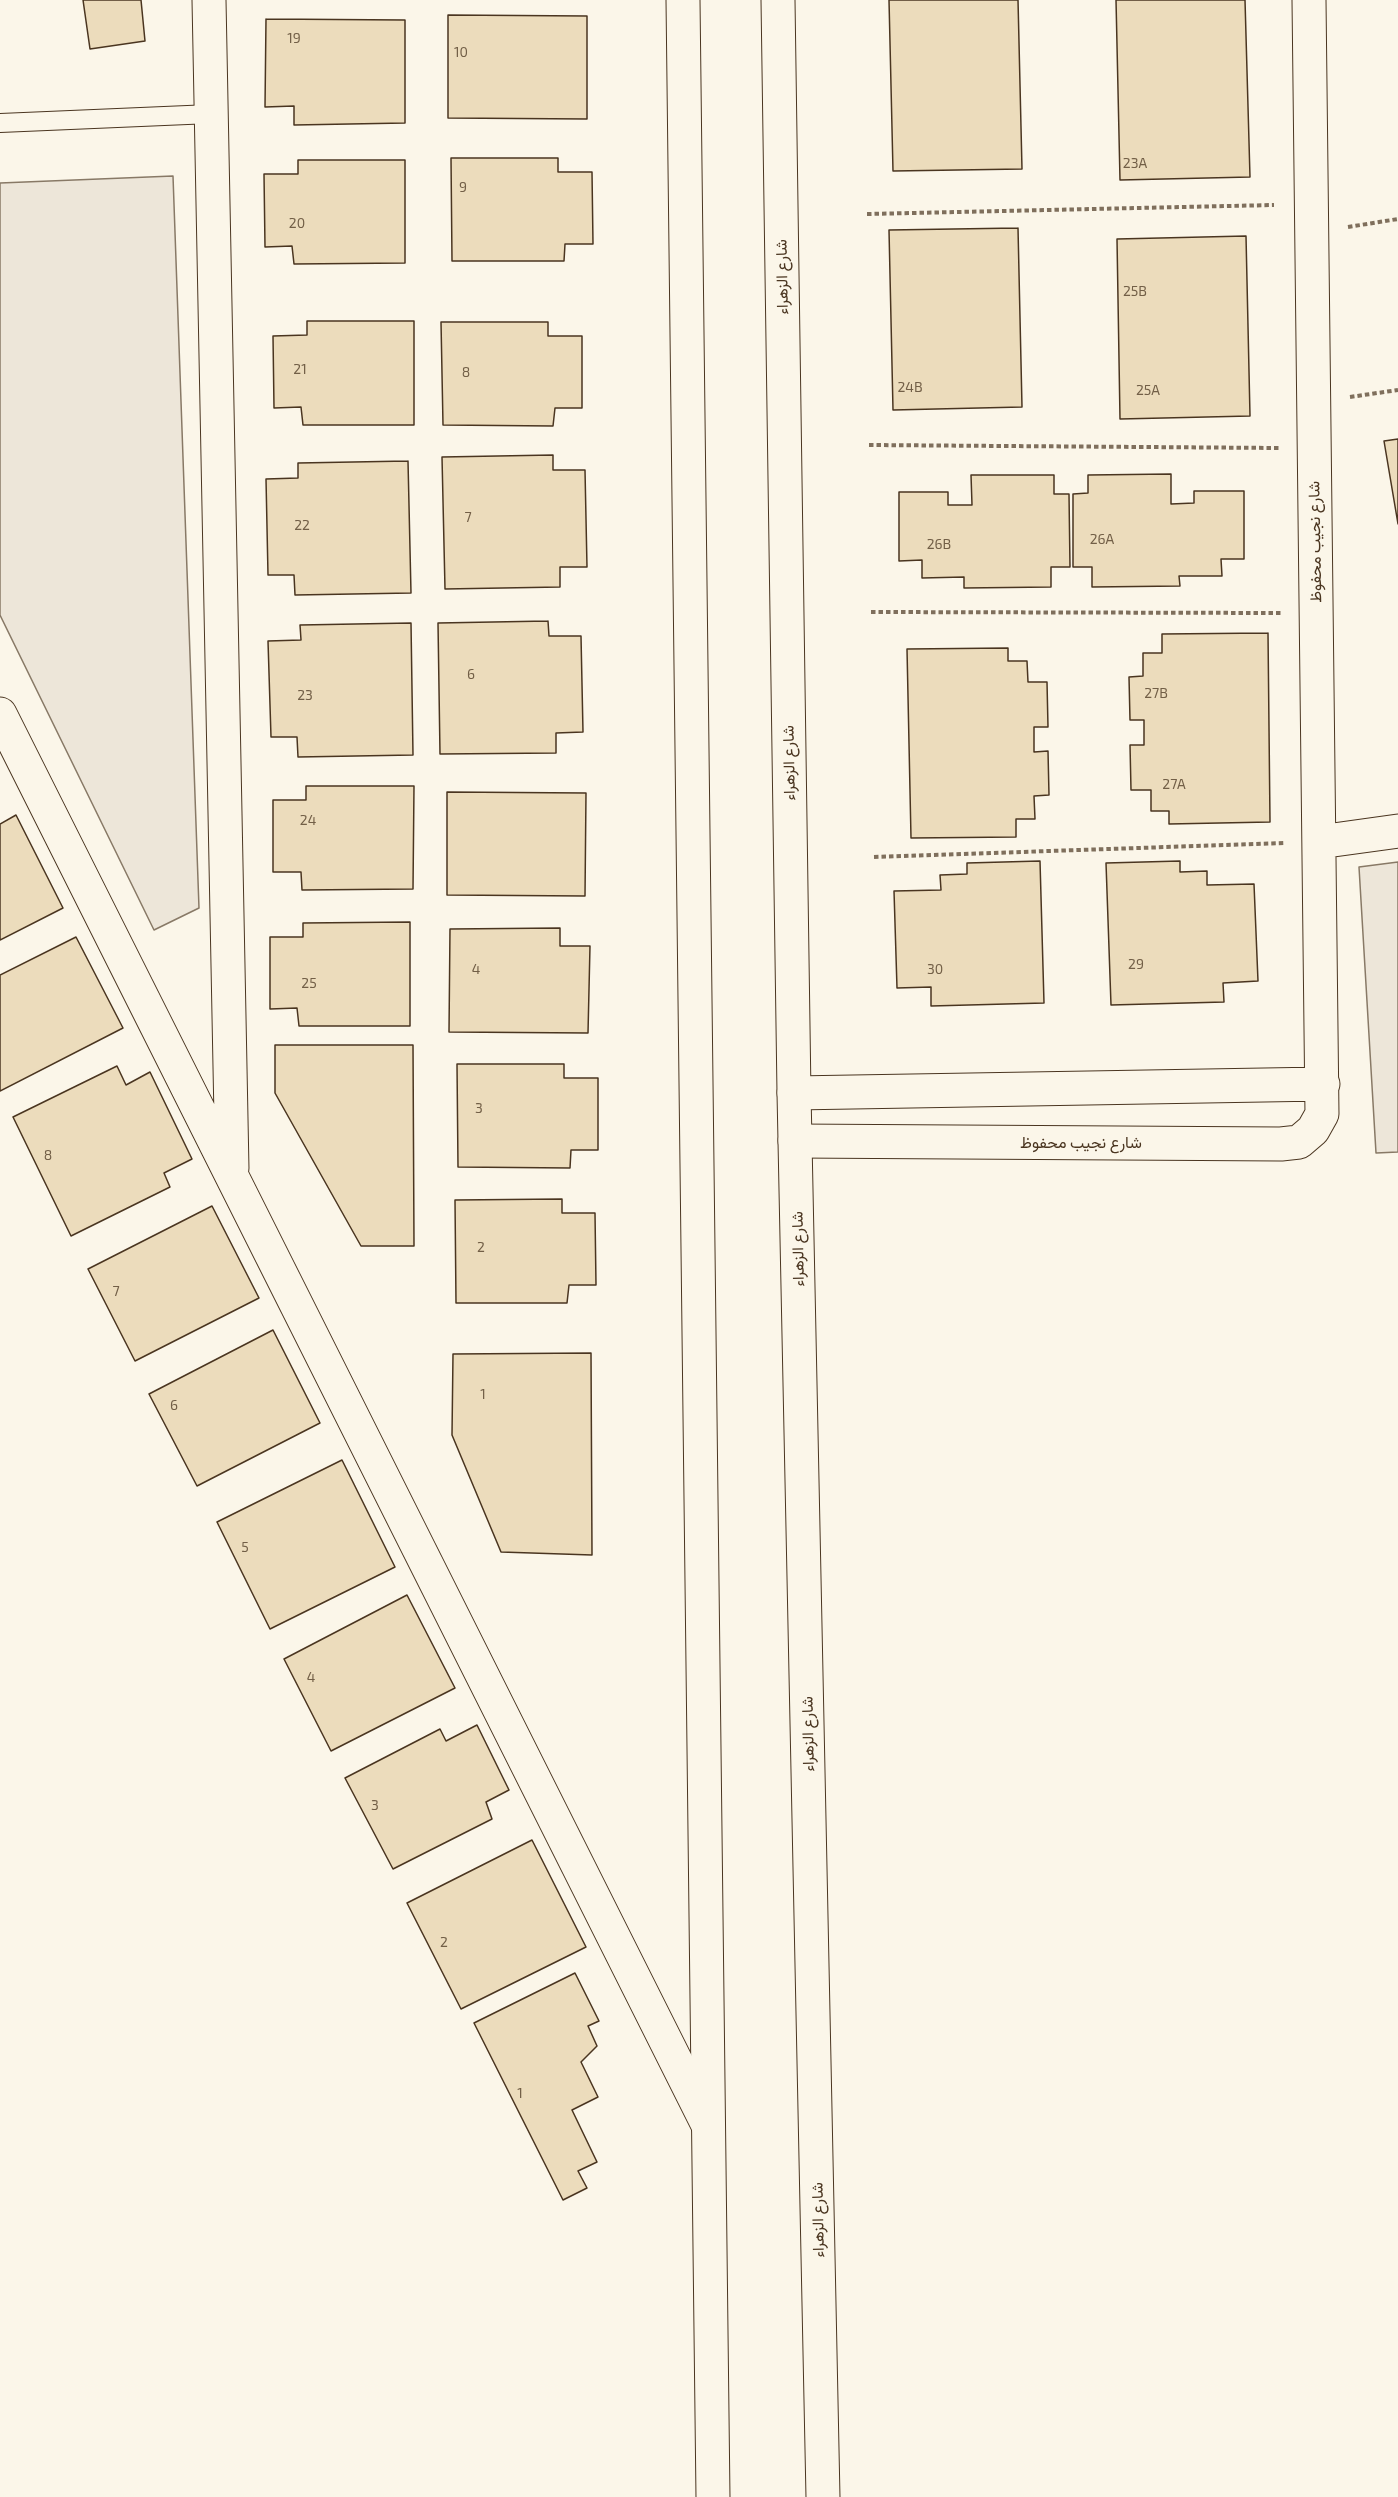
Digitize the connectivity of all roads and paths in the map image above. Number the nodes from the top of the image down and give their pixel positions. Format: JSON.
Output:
{"nodes":[{"id":1,"x":209,"y":0,"type":"edge"},
{"id":2,"x":683,"y":0,"type":"edge"},
{"id":3,"x":778,"y":0,"type":"edge"},
{"id":4,"x":1309,"y":0,"type":"edge"},
{"id":5,"x":211,"y":114,"type":"junction"},
{"id":6,"x":0,"y":123,"type":"edge"},
{"id":7,"x":867,"y":214,"type":"dead end"},
{"id":8,"x":1312,"y":218,"type":"junction"},
{"id":9,"x":1398,"y":219,"type":"edge"},
{"id":10,"x":1398,"y":390,"type":"edge"},
{"id":11,"x":1314,"y":402,"type":"junction"},
{"id":12,"x":869,"y":445,"type":"dead end"},
{"id":13,"x":1314,"y":448,"type":"junction"},
{"id":14,"x":871,"y":612,"type":"dead end"},
{"id":15,"x":1316,"y":613,"type":"junction"},
{"id":16,"x":0,"y":714,"type":"edge"},
{"id":17,"x":1398,"y":831,"type":"edge"},
{"id":18,"x":1318,"y":842,"type":"junction"},
{"id":19,"x":874,"y":857,"type":"dead end"},
{"id":20,"x":1323,"y":1084,"type":"junction"},
{"id":21,"x":794,"y":1093,"type":"junction"},
{"id":22,"x":795,"y":1141,"type":"junction"},
{"id":23,"x":232,"y":1177,"type":"junction"},
{"id":24,"x":708,"y":2125,"type":"junction"},
{"id":25,"x":713,"y":2497,"type":"edge"},
{"id":26,"x":823,"y":2497,"type":"edge"}],
"edges":[{"from":1,"to":5,"type":"street"},
{"from":2,"to":24,"type":"street"},
{"from":3,"to":21,"type":"street","name":"شارع الزهراء"},
{"from":4,"to":8,"type":"street","name":"شارع نجيب محفوظ"},
{"from":5,"to":6,"type":"lane"},
{"from":5,"to":23,"type":"street"},
{"from":7,"to":8,"type":"path"},
{"from":8,"to":9,"type":"path"},
{"from":8,"to":11,"type":"street","name":"شارع نجيب محفوظ"},
{"from":10,"to":11,"type":"path"},
{"from":11,"to":13,"type":"street","name":"شارع نجيب محفوظ"},
{"from":12,"to":13,"type":"path"},
{"from":13,"to":15,"type":"street","name":"شارع نجيب محفوظ"},
{"from":14,"to":15,"type":"path"},
{"from":15,"to":18,"type":"street","name":"شارع نجيب محفوظ"},
{"from":16,"to":23,"type":"street"},
{"from":17,"to":18,"type":"street"},
{"from":18,"to":19,"type":"path"},
{"from":18,"to":20,"type":"street","name":"شارع نجيب محفوظ"},
{"from":20,"to":21,"type":"street"},
{"from":20,"to":22,"type":"street","name":"شارع نجيب محفوظ"},
{"from":21,"to":22,"type":"street","name":"شارع الزهراء"},
{"from":22,"to":26,"type":"street","name":"شارع الزهراء"},
{"from":23,"to":24,"type":"street"},
{"from":24,"to":25,"type":"street"}]}
